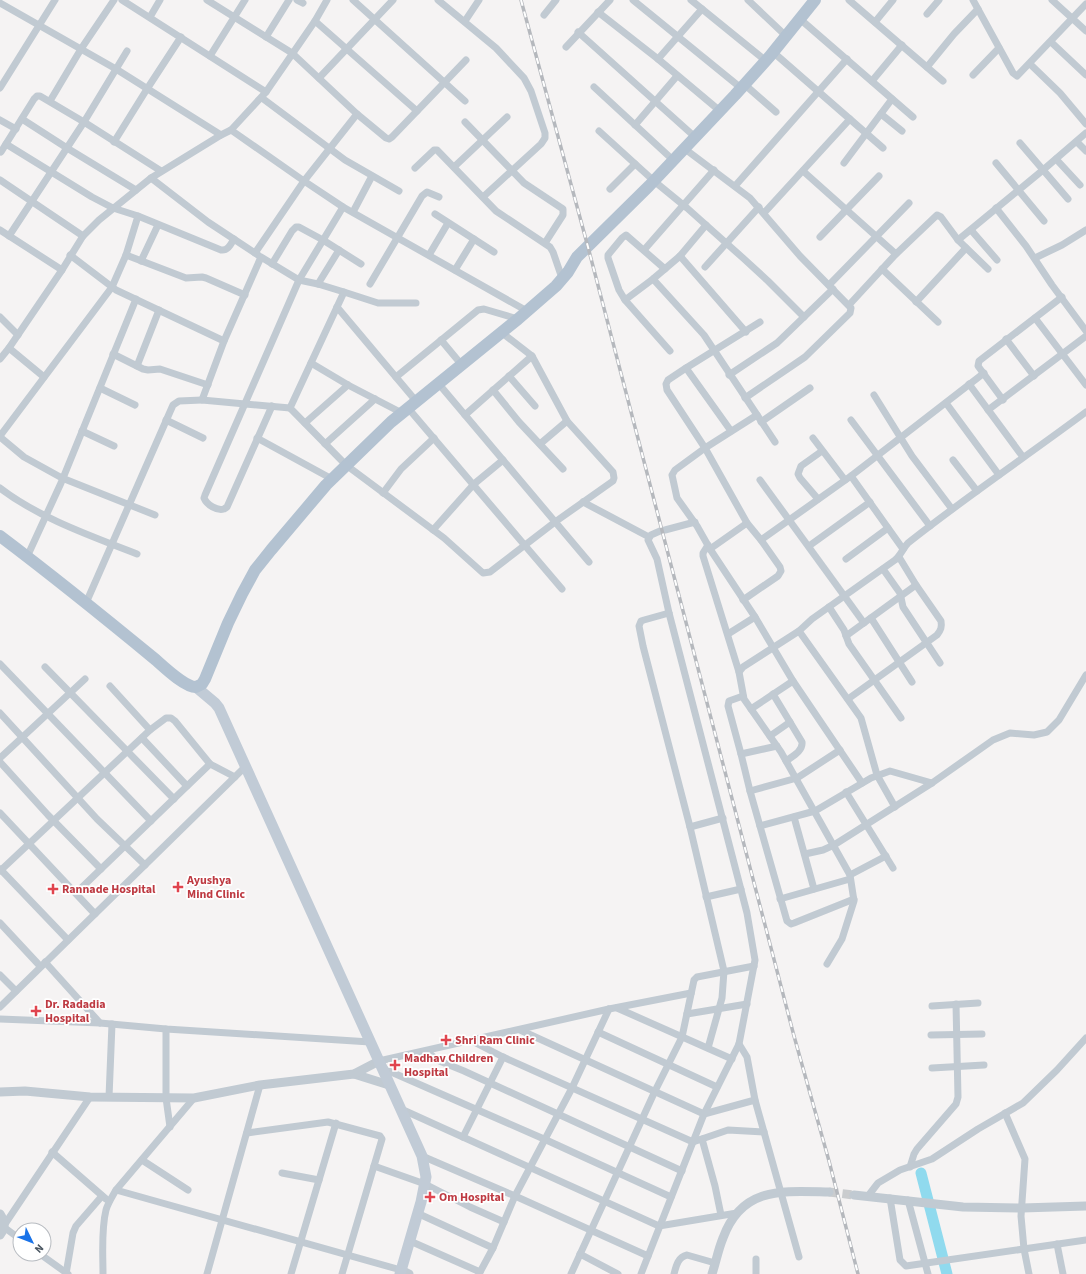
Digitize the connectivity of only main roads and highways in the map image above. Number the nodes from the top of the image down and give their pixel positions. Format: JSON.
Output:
{"nodes":[{"id":1,"x":810,"y":2,"type":"edge"},
{"id":2,"x":0,"y":536,"type":"edge"},
{"id":3,"x":196,"y":687,"type":"junction"},
{"id":4,"x":404,"y":1273,"type":"edge"}],
"edges":[{"from":1,"to":3,"type":"main road"},
{"from":2,"to":3,"type":"main road"},
{"from":3,"to":4,"type":"main road"}]}
